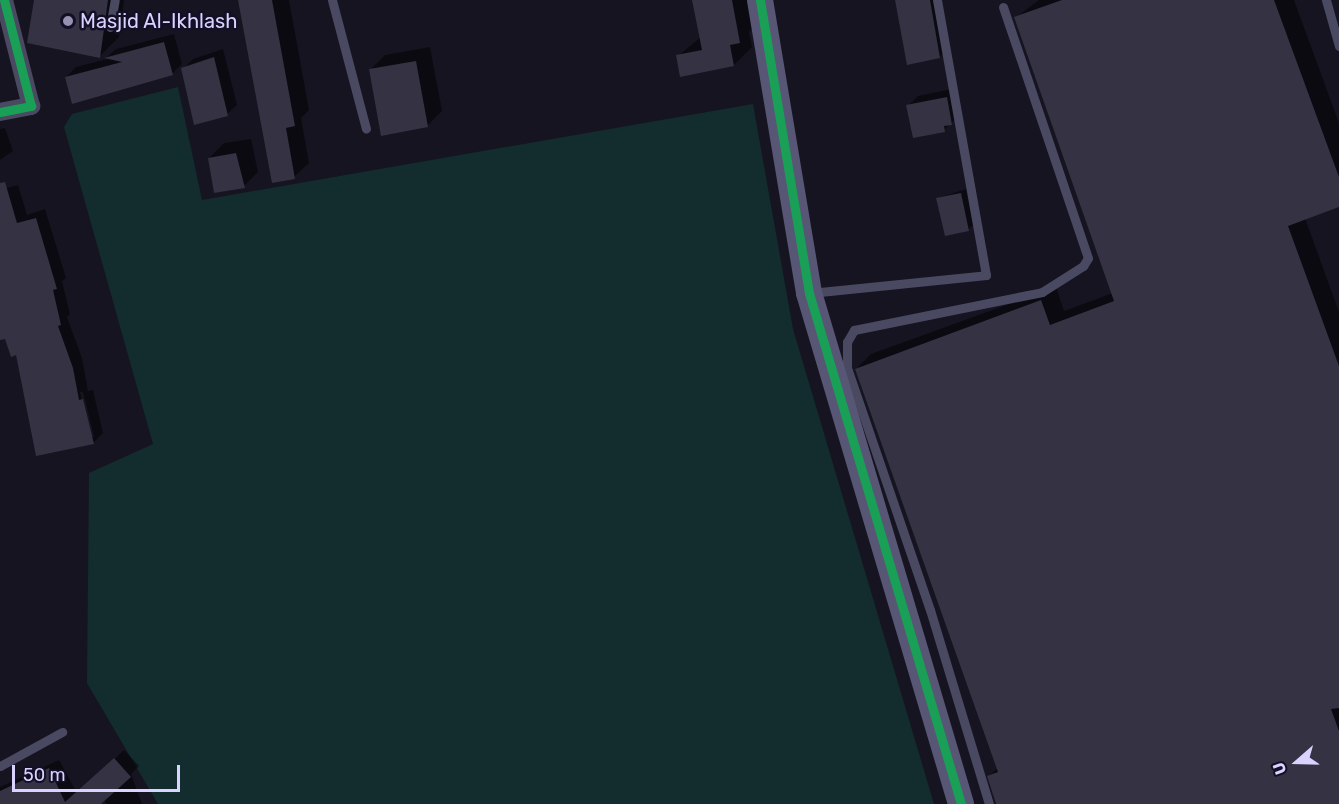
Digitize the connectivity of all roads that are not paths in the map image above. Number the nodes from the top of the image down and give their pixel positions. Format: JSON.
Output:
{"nodes":[{"id":1,"x":4,"y":0,"type":"edge"},
{"id":2,"x":115,"y":0,"type":"edge"},
{"id":3,"x":332,"y":0,"type":"edge"},
{"id":4,"x":760,"y":0,"type":"edge"},
{"id":5,"x":937,"y":0,"type":"edge"},
{"id":6,"x":1326,"y":0,"type":"edge"},
{"id":7,"x":1003,"y":7,"type":"dead end"},
{"id":8,"x":110,"y":27,"type":"dead end"},
{"id":9,"x":1339,"y":46,"type":"edge"},
{"id":10,"x":0,"y":112,"type":"edge"},
{"id":11,"x":366,"y":129,"type":"dead end"},
{"id":12,"x":809,"y":293,"type":"junction"},
{"id":13,"x":63,"y":732,"type":"dead end"},
{"id":14,"x":0,"y":766,"type":"edge"},
{"id":15,"x":961,"y":804,"type":"edge"},
{"id":16,"x":989,"y":804,"type":"edge"}],
"edges":[{"from":1,"to":10,"type":"street"},
{"from":2,"to":8,"type":"lane"},
{"from":3,"to":11,"type":"lane"},
{"from":4,"to":12,"type":"street"},
{"from":5,"to":12,"type":"lane"},
{"from":6,"to":9,"type":"lane"},
{"from":7,"to":16,"type":"lane"},
{"from":12,"to":15,"type":"street"},
{"from":13,"to":14,"type":"lane"}]}
